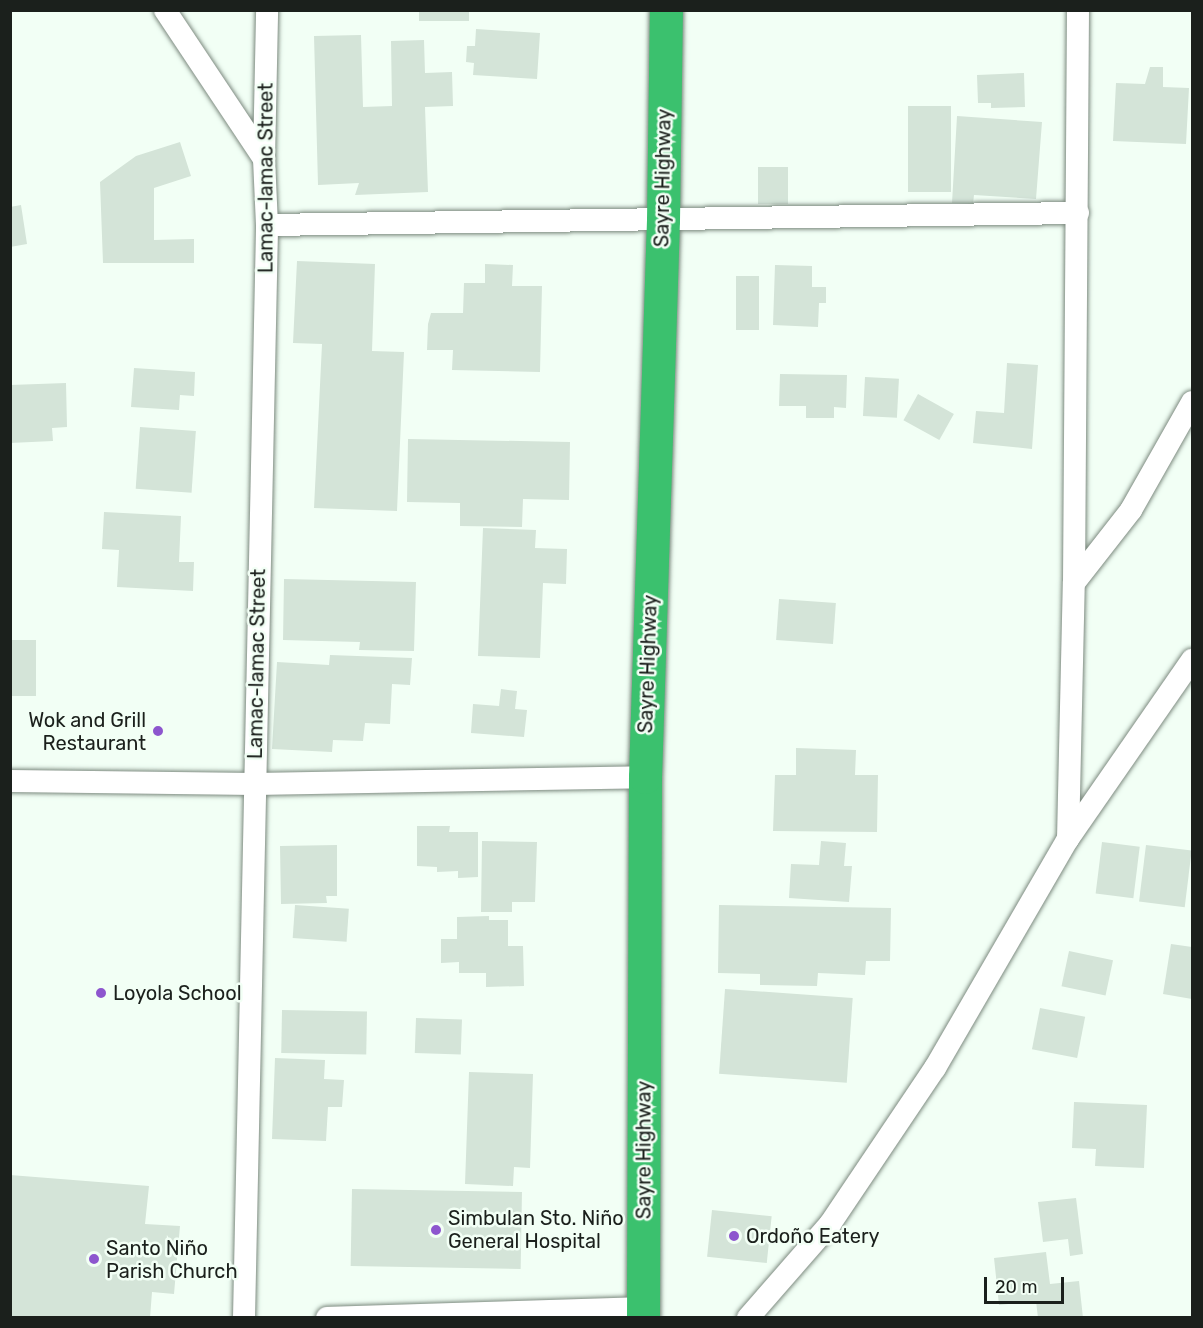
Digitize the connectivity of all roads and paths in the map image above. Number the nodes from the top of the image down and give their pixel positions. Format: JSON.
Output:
{"nodes":[{"id":1,"x":165,"y":10,"type":"edge"},
{"id":2,"x":267,"y":10,"type":"edge"},
{"id":3,"x":666,"y":10,"type":"edge"},
{"id":4,"x":1078,"y":10,"type":"edge"},
{"id":5,"x":264,"y":159,"type":"junction"},
{"id":6,"x":1078,"y":213,"type":"junction"},
{"id":7,"x":663,"y":220,"type":"junction"},
{"id":8,"x":267,"y":225,"type":"junction"},
{"id":9,"x":1192,"y":402,"type":"edge"},
{"id":10,"x":1074,"y":583,"type":"junction"},
{"id":11,"x":1192,"y":660,"type":"edge"},
{"id":12,"x":645,"y":777,"type":"junction"},
{"id":13,"x":10,"y":781,"type":"edge"},
{"id":14,"x":255,"y":784,"type":"junction"},
{"id":15,"x":1068,"y":839,"type":"junction"},
{"id":16,"x":643,"y":1313,"type":"edge"},
{"id":17,"x":244,"y":1317,"type":"edge"},
{"id":18,"x":327,"y":1317,"type":"edge"},
{"id":19,"x":748,"y":1317,"type":"edge"}],
"edges":[{"from":1,"to":5,"type":"street"},
{"from":2,"to":5,"type":"street","name":"Lamac-lamac Street"},
{"from":3,"to":7,"type":"highway","name":"Sayre Highway"},
{"from":4,"to":6,"type":"street"},
{"from":5,"to":8,"type":"street","name":"Lamac-lamac Street"},
{"from":6,"to":7,"type":"street"},
{"from":6,"to":10,"type":"street"},
{"from":7,"to":8,"type":"street"},
{"from":7,"to":12,"type":"highway","name":"Sayre Highway"},
{"from":8,"to":14,"type":"street","name":"Lamac-lamac Street"},
{"from":9,"to":10,"type":"street"},
{"from":10,"to":15,"type":"street"},
{"from":11,"to":15,"type":"street"},
{"from":12,"to":14,"type":"street"},
{"from":12,"to":16,"type":"highway","name":"Sayre Highway"},
{"from":13,"to":14,"type":"street"},
{"from":14,"to":17,"type":"street","name":"Lamac-lamac Street"},
{"from":15,"to":19,"type":"street"},
{"from":16,"to":18,"type":"street"}]}
